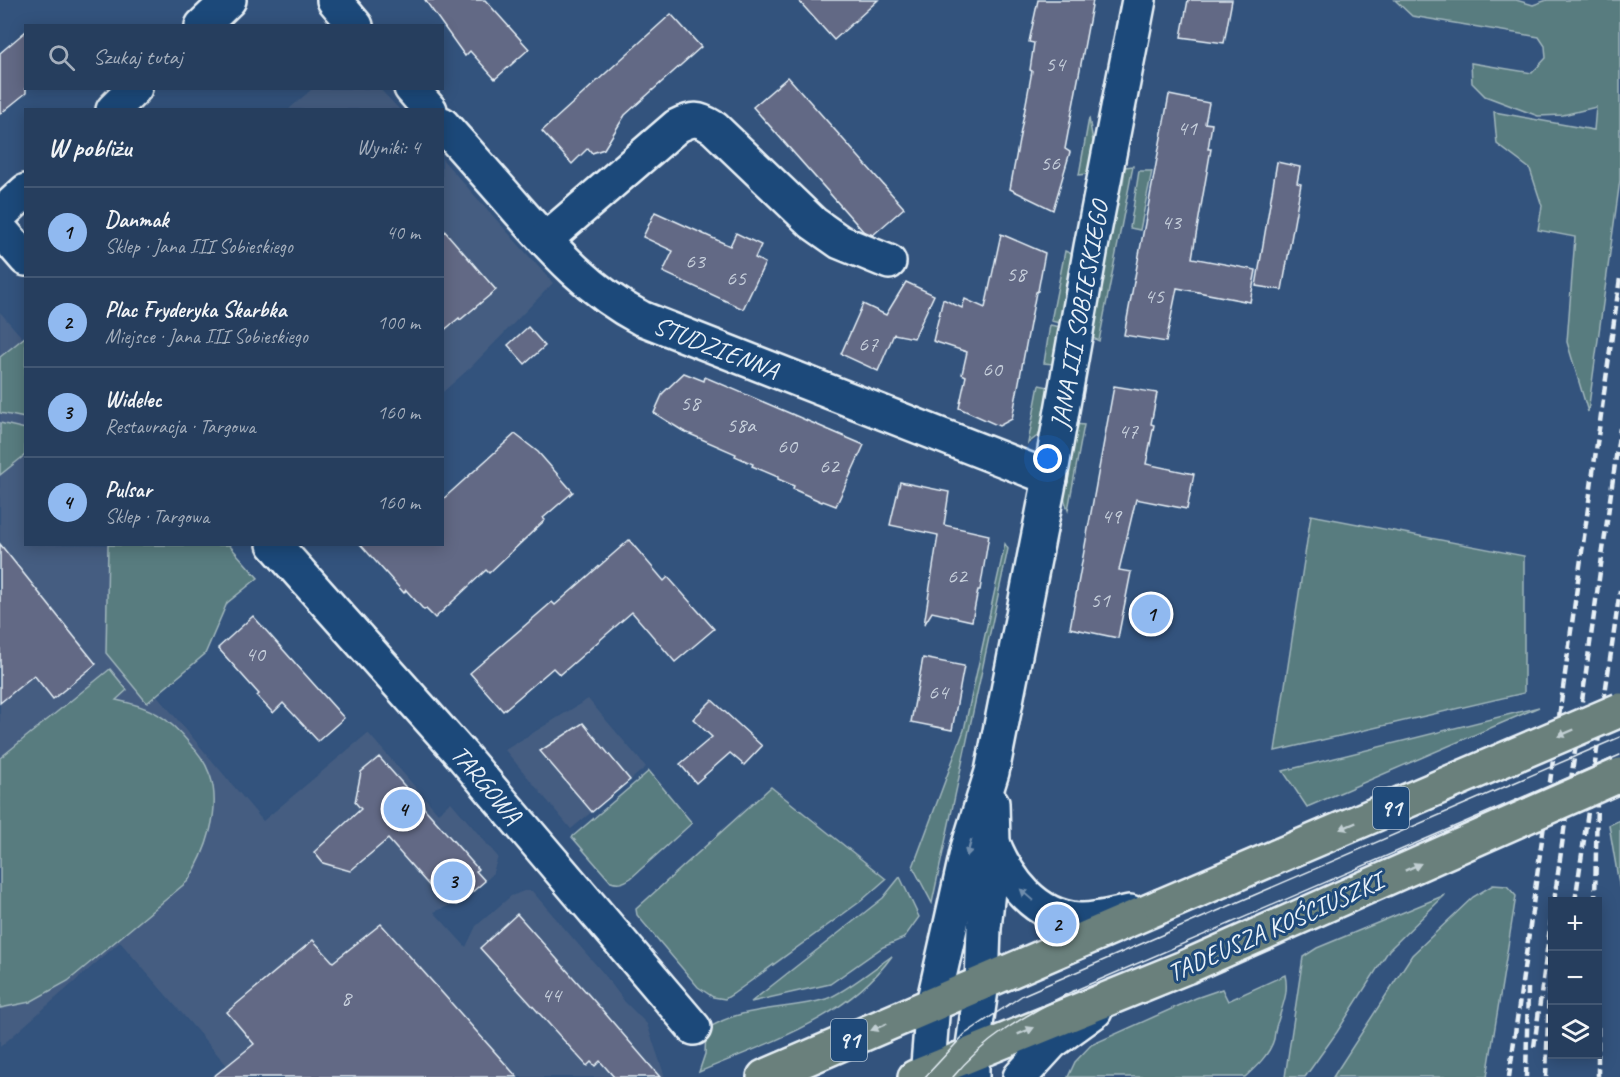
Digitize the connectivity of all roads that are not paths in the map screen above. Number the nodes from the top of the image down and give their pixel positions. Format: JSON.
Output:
{"nodes":[{"id":1,"x":230,"y":0,"type":"edge"},
{"id":2,"x":334,"y":0,"type":"edge"},
{"id":3,"x":1139,"y":0,"type":"edge"},
{"id":4,"x":204,"y":24,"type":"edge"},
{"id":5,"x":354,"y":24,"type":"edge"},
{"id":6,"x":133,"y":90,"type":"edge"},
{"id":7,"x":413,"y":90,"type":"edge"},
{"id":8,"x":115,"y":108,"type":"edge"},
{"id":9,"x":428,"y":108,"type":"edge"},
{"id":10,"x":444,"y":126,"type":"edge"},
{"id":11,"x":24,"y":193,"type":"edge"},
{"id":12,"x":0,"y":215,"type":"edge"},
{"id":13,"x":0,"y":229,"type":"edge"},
{"id":14,"x":545,"y":240,"type":"junction"},
{"id":15,"x":24,"y":257,"type":"edge"},
{"id":16,"x":889,"y":262,"type":"dead end"},
{"id":17,"x":1050,"y":478,"type":"junction"},
{"id":18,"x":276,"y":546,"type":"edge"},
{"id":19,"x":1620,"y":710,"type":"edge"},
{"id":20,"x":992,"y":772,"type":"junction"},
{"id":21,"x":1620,"y":775,"type":"edge"},
{"id":22,"x":993,"y":843,"type":"junction"},
{"id":23,"x":1161,"y":906,"type":"junction"},
{"id":24,"x":982,"y":983,"type":"junction"},
{"id":25,"x":1138,"y":986,"type":"junction"},
{"id":26,"x":933,"y":1004,"type":"junction"},
{"id":27,"x":694,"y":1028,"type":"dead end"},
{"id":28,"x":972,"y":1065,"type":"edge"},
{"id":29,"x":923,"y":1075,"type":"edge"},
{"id":30,"x":764,"y":1077,"type":"edge"},
{"id":31,"x":1020,"y":1077,"type":"edge"}],
"edges":[{"from":1,"to":4,"type":"street"},
{"from":2,"to":5,"type":"street"},
{"from":3,"to":17,"type":"street","name":"JANA III SOBIESKIEGO"},
{"from":6,"to":8,"type":"street"},
{"from":7,"to":9,"type":"street"},
{"from":10,"to":14,"type":"street","name":"STUDZIENNA"},
{"from":11,"to":12,"type":"street"},
{"from":13,"to":15,"type":"street"},
{"from":14,"to":16,"type":"street"},
{"from":14,"to":17,"type":"street","name":"STUDZIENNA"},
{"from":17,"to":20,"type":"street","name":"JANA III SOBIESKIEGO"},
{"from":18,"to":27,"type":"street","name":"TARGOWA"},
{"from":19,"to":23,"type":"main road","number":"91","one_way":true,"bridge":true},
{"from":20,"to":22,"type":"street","name":"JANA III SOBIESKIEGO"},
{"from":20,"to":26,"type":"street","name":"JANA III SOBIESKIEGO","one_way":true},
{"from":25,"to":21,"type":"main road","name":"TADEUSZA KOŚCIUSZKI","number":"91","one_way":true,"bridge":true},
{"from":23,"to":22,"type":"street","name":"JANA III SOBIESKIEGO","one_way":true},
{"from":22,"to":24,"type":"street","name":"JANA III SOBIESKIEGO"},
{"from":23,"to":24,"type":"main road"},
{"from":24,"to":26,"type":"main road"},
{"from":24,"to":28,"type":"street","name":"JANA III SOBIESKIEGO"},
{"from":28,"to":25,"type":"main road","name":"TADEUSZA KOŚCIUSZKI","one_way":true},
{"from":25,"to":31,"type":"street"},
{"from":26,"to":29,"type":"street","name":"JANA III SOBIESKIEGO"},
{"from":26,"to":30,"type":"main road","number":"91","one_way":true},
{"from":28,"to":29,"type":"main road","name":"TADEUSZA KOŚCIUSZKI"}]}
